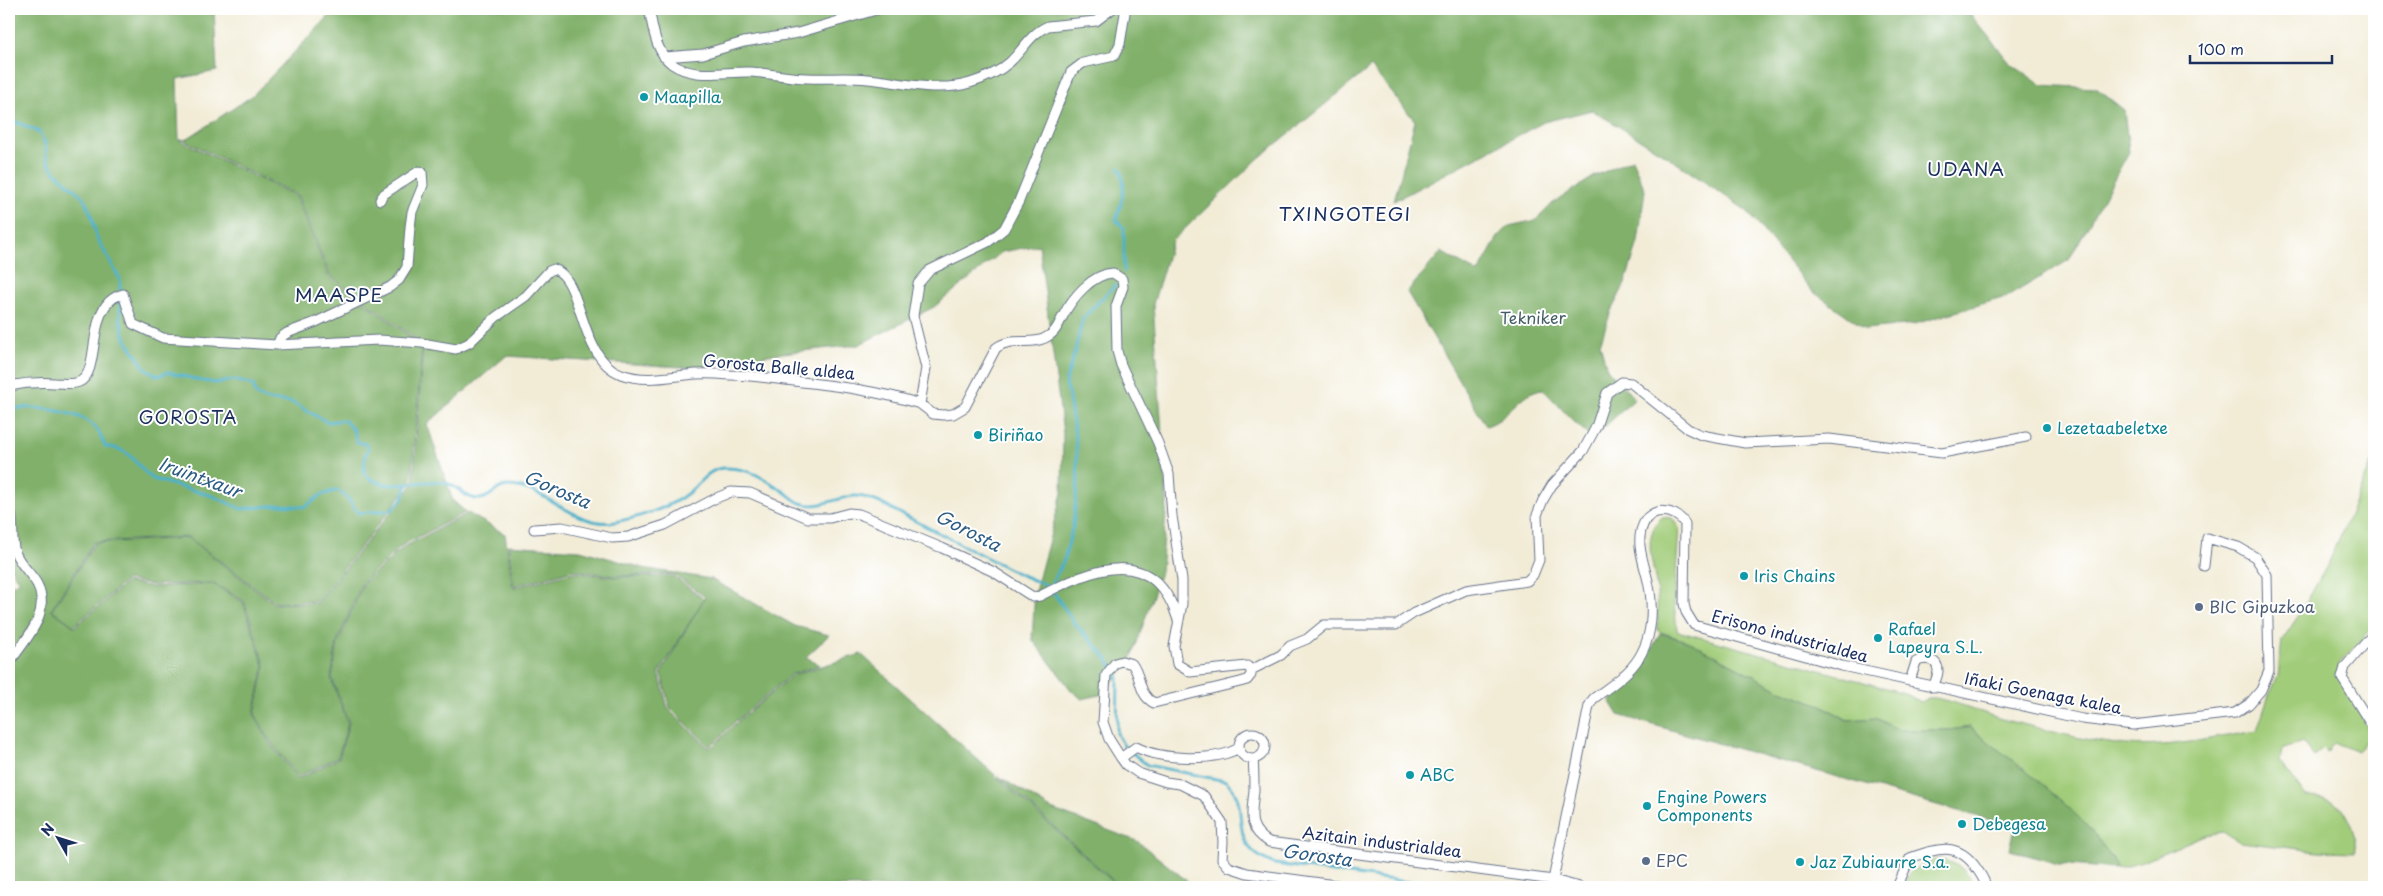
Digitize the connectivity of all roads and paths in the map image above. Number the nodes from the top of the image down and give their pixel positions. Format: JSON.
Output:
{"nodes":[{"id":1,"x":649,"y":9,"type":"edge"},
{"id":2,"x":879,"y":9,"type":"edge"},
{"id":3,"x":1112,"y":9,"type":"edge"},
{"id":4,"x":1124,"y":9,"type":"edge"},
{"id":5,"x":664,"y":56,"type":"junction"},
{"id":6,"x":380,"y":200,"type":"dead end"},
{"id":7,"x":277,"y":344,"type":"junction"},
{"id":8,"x":9,"y":386,"type":"edge"},
{"id":9,"x":920,"y":404,"type":"junction"},
{"id":10,"x":2026,"y":437,"type":"dead end"},
{"id":11,"x":9,"y":507,"type":"edge"},
{"id":12,"x":534,"y":530,"type":"dead end"},
{"id":13,"x":2204,"y":566,"type":"dead end"},
{"id":14,"x":1179,"y":623,"type":"junction"},
{"id":15,"x":2374,"y":633,"type":"edge"},
{"id":16,"x":9,"y":663,"type":"edge"},
{"id":17,"x":1251,"y":670,"type":"junction"},
{"id":18,"x":1910,"y":682,"type":"junction"},
{"id":19,"x":1923,"y":684,"type":"joint"},
{"id":20,"x":1933,"y":687,"type":"junction"},
{"id":21,"x":2374,"y":729,"type":"edge"},
{"id":22,"x":1239,"y":748,"type":"junction"},
{"id":23,"x":1123,"y":757,"type":"junction"},
{"id":24,"x":1253,"y":758,"type":"junction"},
{"id":25,"x":1554,"y":880,"type":"junction"},
{"id":26,"x":1350,"y":887,"type":"edge"},
{"id":27,"x":1580,"y":887,"type":"edge"},
{"id":28,"x":1897,"y":887,"type":"edge"},
{"id":29,"x":1986,"y":887,"type":"edge"}],
"edges":[{"from":1,"to":5,"type":"street"},
{"from":2,"to":5,"type":"street"},
{"from":3,"to":5,"type":"street"},
{"from":4,"to":9,"type":"street"},
{"from":6,"to":7,"type":"street"},
{"from":7,"to":8,"type":"street","name":"Gorosta Balle aldea"},
{"from":7,"to":9,"type":"street","name":"Gorosta Balle aldea"},
{"from":9,"to":14,"type":"street","name":"Gorosta Balle aldea"},
{"from":10,"to":17,"type":"street"},
{"from":11,"to":16,"type":"street"},
{"from":12,"to":14,"type":"street"},
{"from":13,"to":20,"type":"street","name":"Iñaki Goenaga kalea"},
{"from":14,"to":17,"type":"street","name":"Gorosta Balle aldea"},
{"from":15,"to":21,"type":"street"},
{"from":17,"to":23,"type":"street"},
{"from":18,"to":19,"type":"street","name":"Erisono industrialdea"},
{"from":18,"to":20,"type":"street"},
{"from":18,"to":25,"type":"street","name":"Erisono industrialdea"},
{"from":19,"to":20,"type":"street","name":"Iñaki Goenaga kalea"},
{"from":22,"to":23,"type":"street"},
{"from":22,"to":24,"type":"street"},
{"from":22,"to":24,"type":"street"},
{"from":23,"to":26,"type":"street"},
{"from":24,"to":25,"type":"street","name":"Azitain industrialdea"},
{"from":25,"to":27,"type":"street","name":"Azitain industrialdea"},
{"from":28,"to":29,"type":"street"}]}
